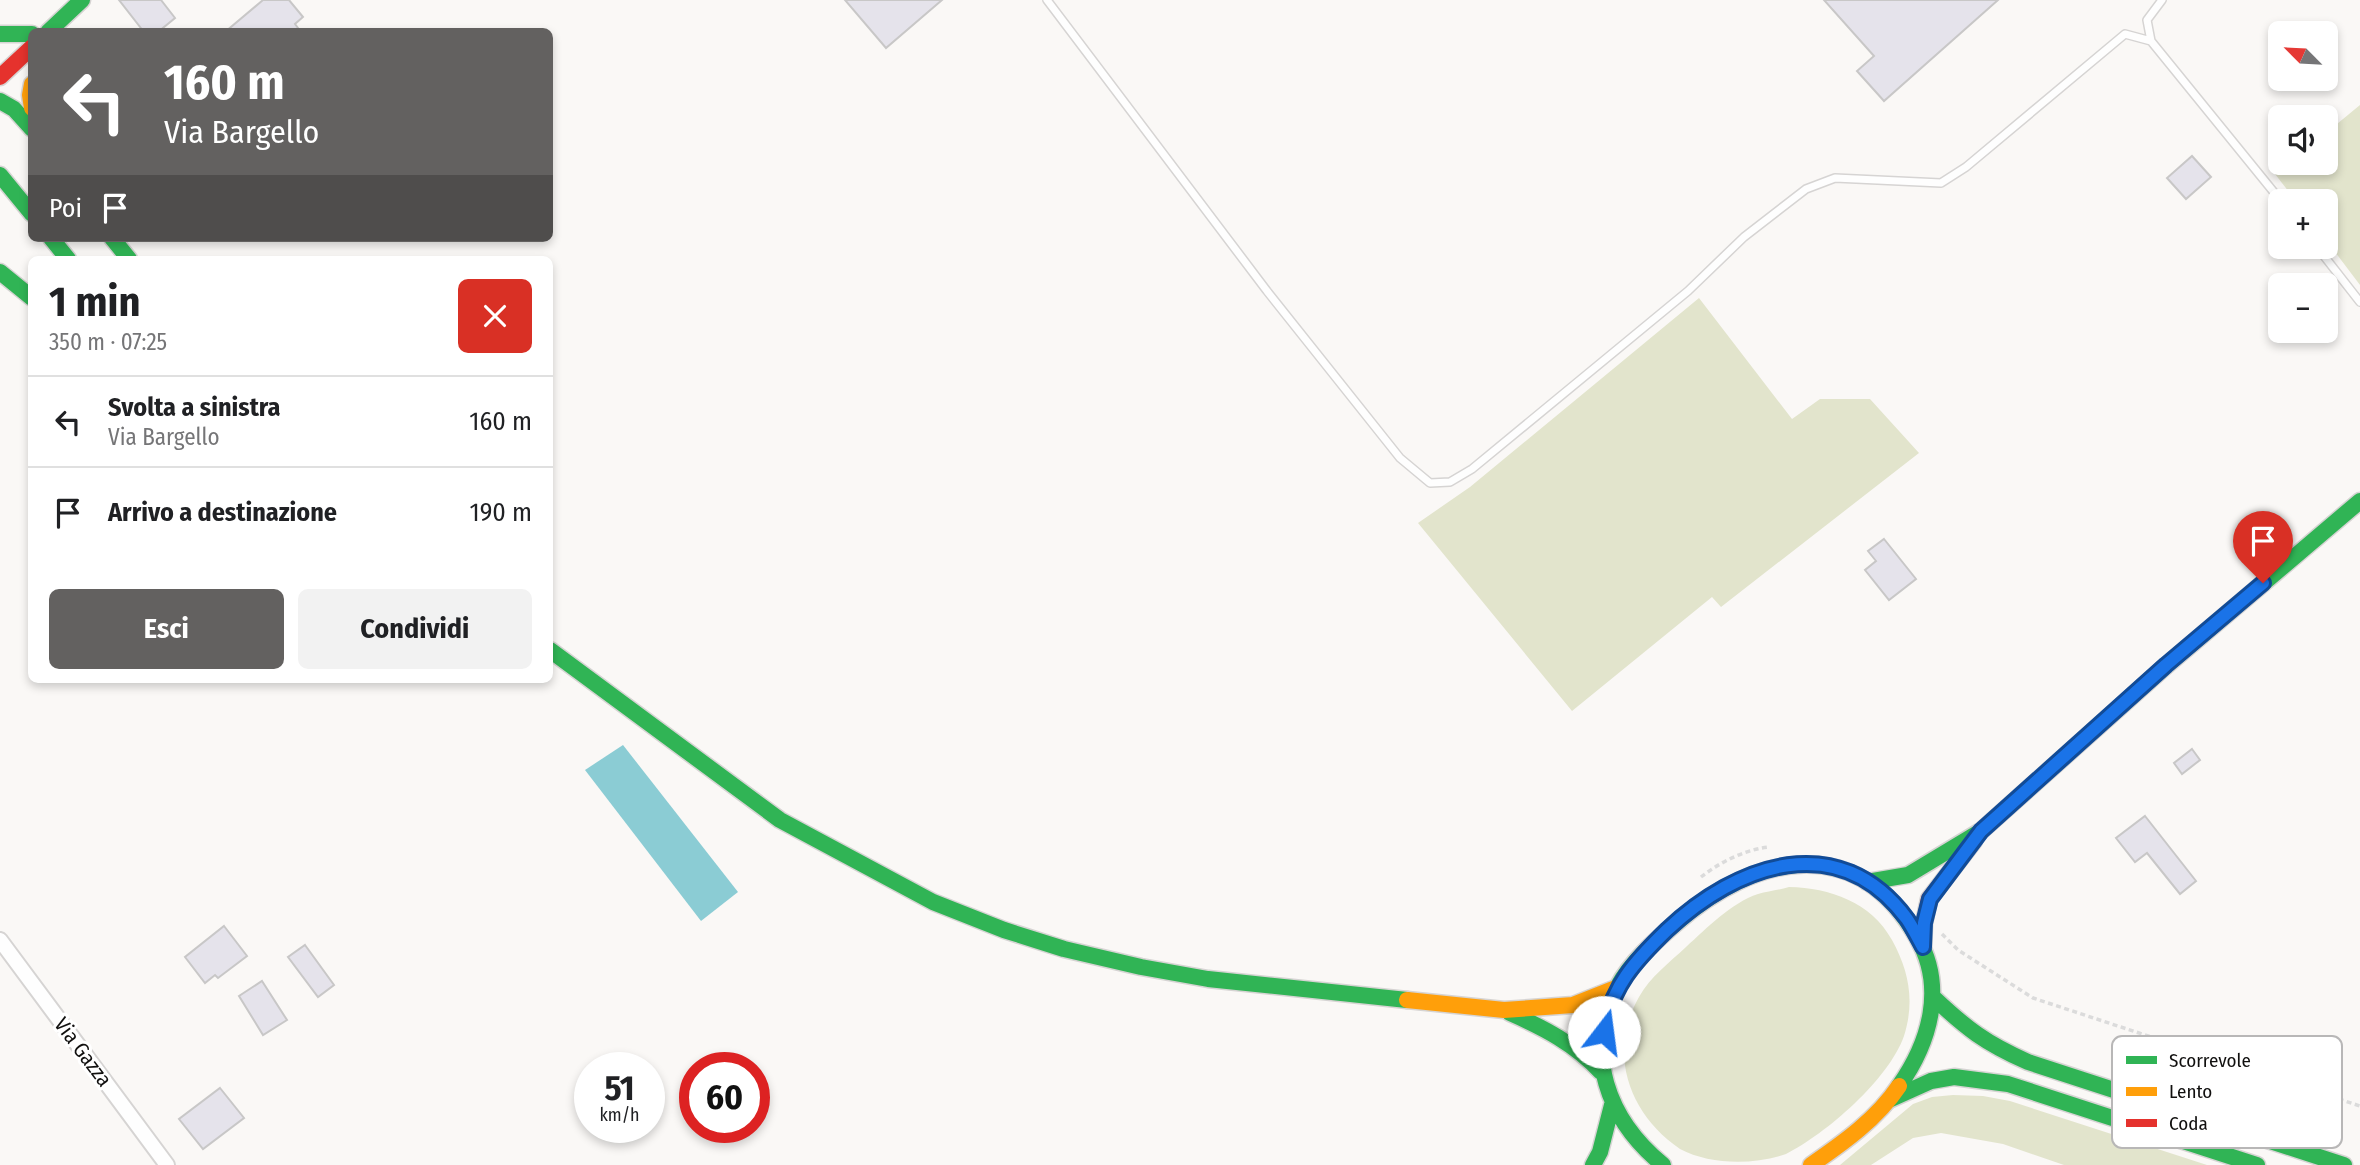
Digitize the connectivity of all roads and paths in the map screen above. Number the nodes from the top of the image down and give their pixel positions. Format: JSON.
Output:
{"nodes":[{"id":1,"x":82,"y":0,"type":"edge"},
{"id":2,"x":1047,"y":0,"type":"edge"},
{"id":3,"x":2162,"y":0,"type":"edge"},
{"id":4,"x":52,"y":28,"type":"edge"},
{"id":5,"x":0,"y":34,"type":"edge"},
{"id":6,"x":28,"y":34,"type":"edge"},
{"id":7,"x":2151,"y":41,"type":"junction"},
{"id":8,"x":28,"y":51,"type":"edge"},
{"id":9,"x":0,"y":77,"type":"edge"},
{"id":10,"x":0,"y":101,"type":"edge"},
{"id":11,"x":28,"y":124,"type":"edge"},
{"id":12,"x":0,"y":175,"type":"edge"},
{"id":13,"x":2271,"y":189,"type":"edge"},
{"id":14,"x":28,"y":209,"type":"edge"},
{"id":15,"x":54,"y":242,"type":"edge"},
{"id":16,"x":115,"y":242,"type":"edge"},
{"id":17,"x":65,"y":256,"type":"edge"},
{"id":18,"x":127,"y":256,"type":"edge"},
{"id":19,"x":2326,"y":259,"type":"edge"},
{"id":20,"x":0,"y":272,"type":"edge"},
{"id":21,"x":28,"y":295,"type":"edge"},
{"id":22,"x":2360,"y":302,"type":"edge"},
{"id":23,"x":2360,"y":501,"type":"edge"},
{"id":24,"x":553,"y":652,"type":"edge"},
{"id":25,"x":1981,"y":831,"type":"junction"},
{"id":26,"x":1867,"y":882,"type":"junction"},
{"id":27,"x":1938,"y":925,"type":"dead end"},
{"id":28,"x":0,"y":940,"type":"edge"},
{"id":29,"x":1923,"y":947,"type":"junction"},
{"id":30,"x":1616,"y":988,"type":"junction"},
{"id":31,"x":1933,"y":997,"type":"junction"},
{"id":32,"x":1504,"y":1010,"type":"junction"},
{"id":33,"x":2148,"y":1036,"type":"edge"},
{"id":34,"x":1601,"y":1072,"type":"junction"},
{"id":35,"x":2112,"y":1089,"type":"edge"},
{"id":36,"x":1891,"y":1099,"type":"junction"},
{"id":37,"x":2342,"y":1100,"type":"edge"},
{"id":38,"x":1612,"y":1105,"type":"junction"},
{"id":39,"x":2360,"y":1106,"type":"edge"},
{"id":40,"x":2112,"y":1118,"type":"edge"},
{"id":41,"x":2202,"y":1148,"type":"edge"},
{"id":42,"x":2292,"y":1148,"type":"edge"},
{"id":43,"x":2250,"y":1164,"type":"edge"},
{"id":44,"x":167,"y":1165,"type":"edge"},
{"id":45,"x":1593,"y":1165,"type":"edge"},
{"id":46,"x":1663,"y":1165,"type":"edge"},
{"id":47,"x":1811,"y":1165,"type":"edge"},
{"id":48,"x":2344,"y":1165,"type":"edge"}],
"edges":[{"from":1,"to":4,"type":"main road"},
{"from":2,"to":7,"type":"lane"},
{"from":3,"to":7,"type":"lane"},
{"from":5,"to":6,"type":"main road"},
{"from":7,"to":13,"type":"lane"},
{"from":8,"to":9,"type":"main road"},
{"from":10,"to":11,"type":"main road"},
{"from":12,"to":14,"type":"main road"},
{"from":15,"to":17,"type":"main road"},
{"from":16,"to":18,"type":"main road"},
{"from":19,"to":22,"type":"lane"},
{"from":20,"to":21,"type":"main road"},
{"from":23,"to":25,"type":"main road"},
{"from":24,"to":32,"type":"main road"},
{"from":25,"to":26,"type":"main road"},
{"from":25,"to":29,"type":"main road"},
{"from":26,"to":29,"type":"main road"},
{"from":26,"to":30,"type":"main road"},
{"from":27,"to":33,"type":"path"},
{"from":28,"to":44,"type":"street","name":"Via Gazza"},
{"from":29,"to":31,"type":"main road"},
{"from":30,"to":32,"type":"main road"},
{"from":30,"to":34,"type":"main road"},
{"from":31,"to":35,"type":"main road"},
{"from":31,"to":36,"type":"main road"},
{"from":32,"to":34,"type":"main road"},
{"from":34,"to":38,"type":"main road"},
{"from":36,"to":40,"type":"main road"},
{"from":36,"to":47,"type":"main road"},
{"from":37,"to":39,"type":"path"},
{"from":38,"to":45,"type":"main road"},
{"from":38,"to":46,"type":"main road"},
{"from":41,"to":43,"type":"main road"},
{"from":42,"to":48,"type":"main road"}]}
